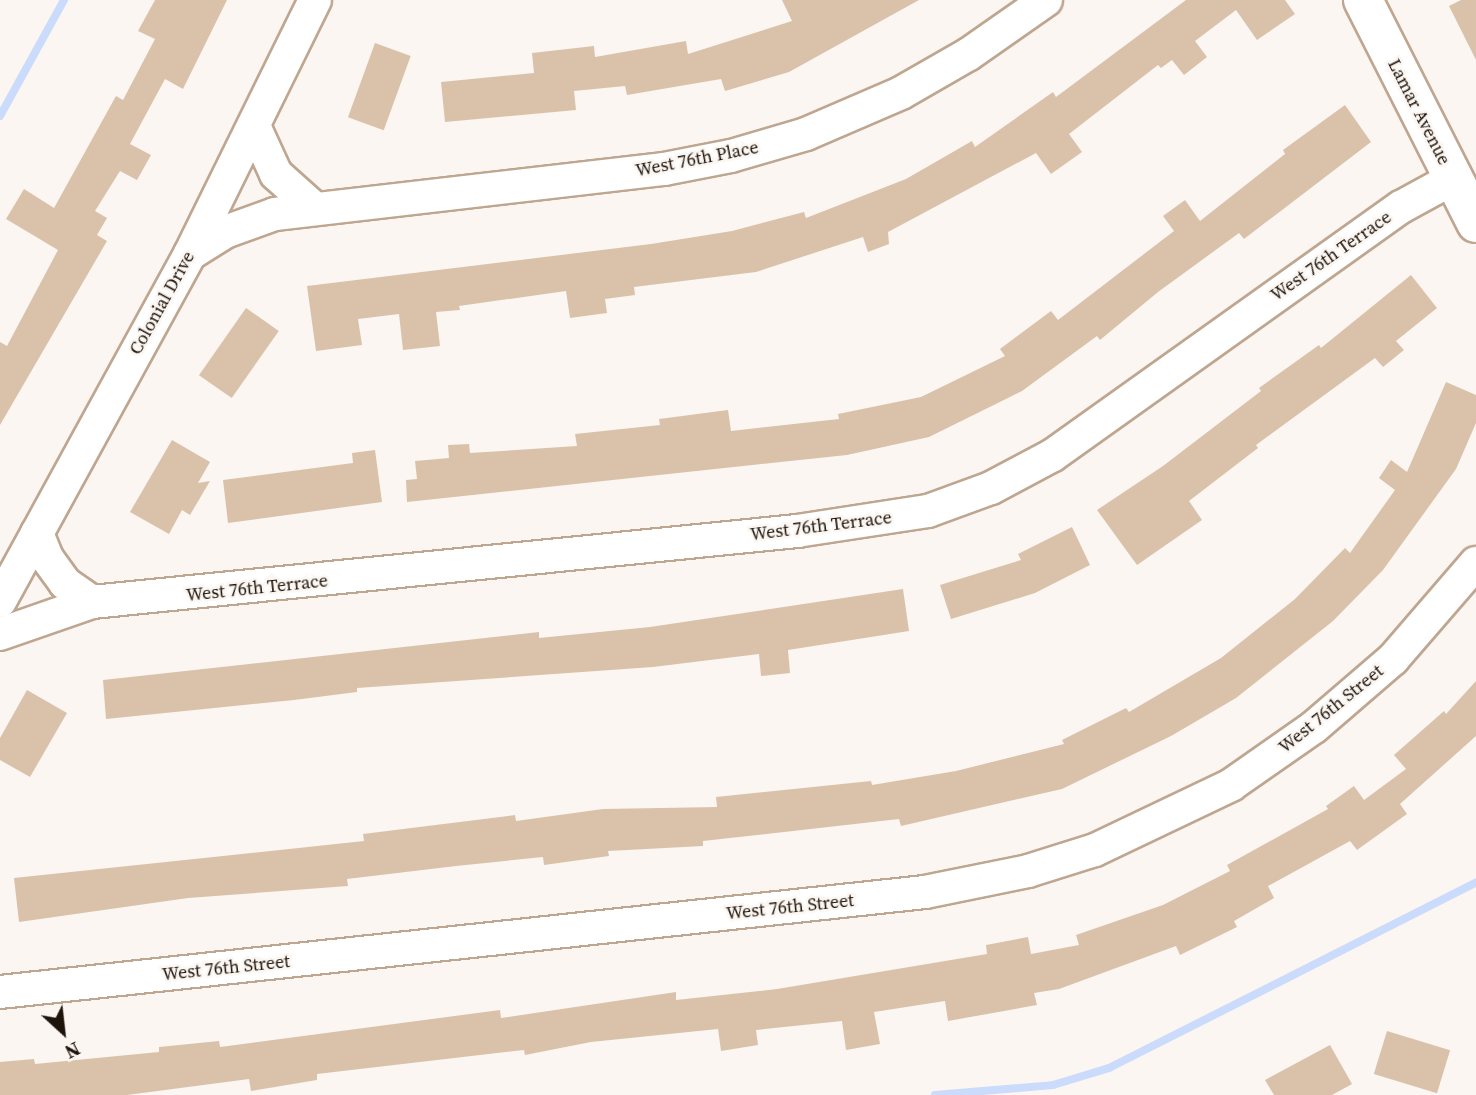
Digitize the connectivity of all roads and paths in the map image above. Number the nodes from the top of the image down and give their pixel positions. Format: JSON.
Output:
{"nodes":[{"id":1,"x":315,"y":0,"type":"edge"},
{"id":2,"x":1045,"y":0,"type":"edge"},
{"id":3,"x":1363,"y":0,"type":"edge"},
{"id":4,"x":254,"y":126,"type":"junction"},
{"id":5,"x":1454,"y":178,"type":"junction"},
{"id":6,"x":314,"y":208,"type":"junction"},
{"id":7,"x":1476,"y":223,"type":"edge"},
{"id":8,"x":190,"y":254,"type":"junction"},
{"id":9,"x":37,"y":533,"type":"junction"},
{"id":10,"x":1476,"y":563,"type":"edge"},
{"id":11,"x":0,"y":601,"type":"edge"},
{"id":12,"x":92,"y":602,"type":"junction"},
{"id":13,"x":0,"y":634,"type":"edge"},
{"id":14,"x":0,"y":992,"type":"edge"}],
"edges":[{"from":1,"to":4,"type":"street","name":"Colonial Drive"},
{"from":2,"to":6,"type":"street","name":"West 76th Place"},
{"from":3,"to":5,"type":"street","name":"Lamar Avenue"},
{"from":4,"to":6,"type":"street"},
{"from":4,"to":8,"type":"street","name":"Colonial Drive"},
{"from":5,"to":7,"type":"street","name":"Lamar Avenue"},
{"from":5,"to":12,"type":"street","name":"West 76th Terrace"},
{"from":6,"to":8,"type":"street","name":"West 76th Place"},
{"from":8,"to":9,"type":"street","name":"Colonial Drive"},
{"from":9,"to":11,"type":"street","name":"Colonial Drive"},
{"from":9,"to":12,"type":"street"},
{"from":10,"to":14,"type":"street","name":"West 76th Street"},
{"from":12,"to":13,"type":"street","name":"West 76th Terrace"}]}
